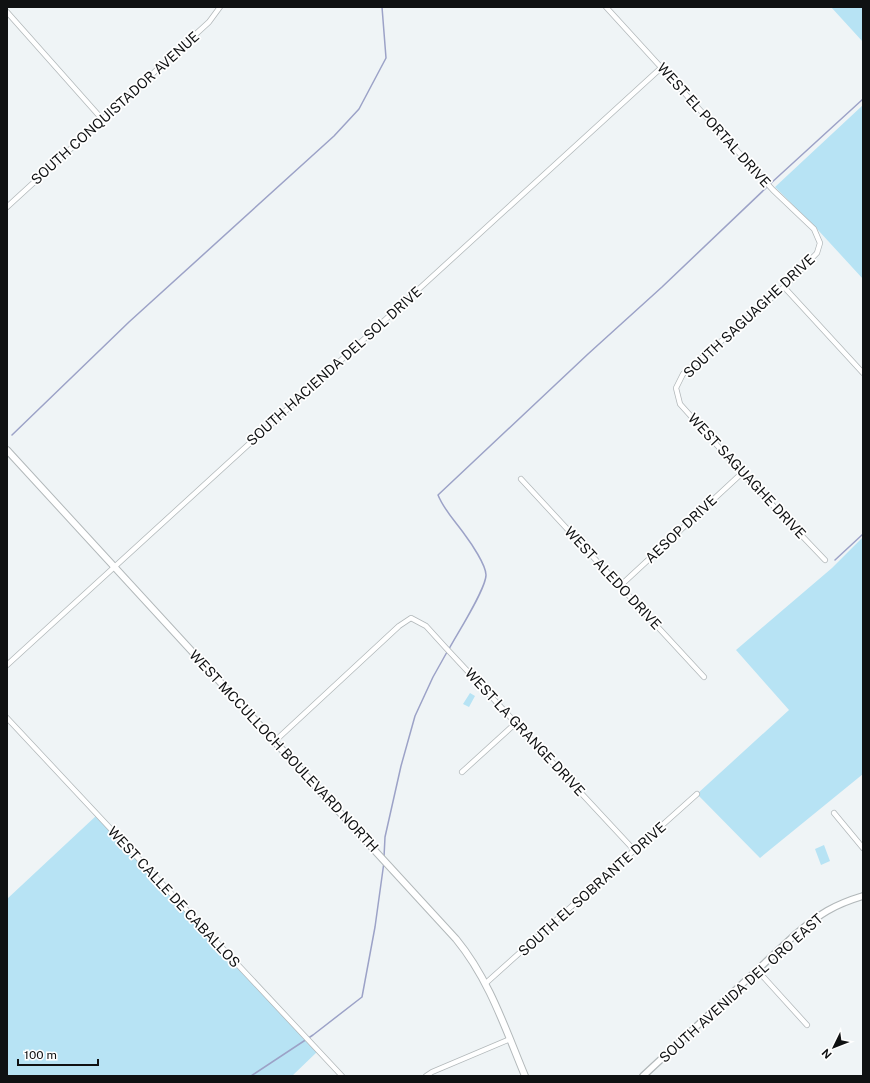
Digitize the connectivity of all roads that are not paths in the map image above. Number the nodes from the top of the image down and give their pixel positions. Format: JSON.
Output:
{"nodes":[{"id":1,"x":220,"y":7,"type":"edge"},
{"id":2,"x":606,"y":7,"type":"edge"},
{"id":3,"x":7,"y":12,"type":"edge"},
{"id":4,"x":662,"y":67,"type":"junction"},
{"id":5,"x":102,"y":119,"type":"junction"},
{"id":6,"x":7,"y":207,"type":"edge"},
{"id":7,"x":820,"y":243,"type":"joint"},
{"id":8,"x":784,"y":287,"type":"junction"},
{"id":9,"x":863,"y":373,"type":"edge"},
{"id":10,"x":676,"y":388,"type":"joint"},
{"id":11,"x":7,"y":450,"type":"edge"},
{"id":12,"x":742,"y":473,"type":"junction"},
{"id":13,"x":521,"y":479,"type":"dead end"},
{"id":14,"x":826,"y":560,"type":"dead end"},
{"id":15,"x":114,"y":567,"type":"junction"},
{"id":16,"x":620,"y":586,"type":"junction"},
{"id":17,"x":7,"y":665,"type":"edge"},
{"id":18,"x":704,"y":677,"type":"dead end"},
{"id":19,"x":7,"y":718,"type":"edge"},
{"id":20,"x":517,"y":722,"type":"junction"},
{"id":21,"x":275,"y":741,"type":"junction"},
{"id":22,"x":462,"y":772,"type":"dead end"},
{"id":23,"x":697,"y":794,"type":"dead end"},
{"id":24,"x":834,"y":813,"type":"dead end"},
{"id":25,"x":863,"y":848,"type":"edge"},
{"id":26,"x":635,"y":852,"type":"junction"},
{"id":27,"x":863,"y":896,"type":"edge"},
{"id":28,"x":758,"y":971,"type":"junction"},
{"id":29,"x":486,"y":984,"type":"junction"},
{"id":30,"x":807,"y":1025,"type":"dead end"},
{"id":31,"x":510,"y":1039,"type":"junction"},
{"id":32,"x":342,"y":1076,"type":"edge"},
{"id":33,"x":426,"y":1076,"type":"edge"},
{"id":34,"x":525,"y":1076,"type":"edge"},
{"id":35,"x":643,"y":1076,"type":"edge"}],
"edges":[{"from":1,"to":5,"type":"street","name":"SOUTH CONQUISTADOR AVENUE"},
{"from":2,"to":4,"type":"street","name":"WEST EL PORTAL DRIVE"},
{"from":3,"to":5,"type":"street"},
{"from":4,"to":7,"type":"street","name":"WEST EL PORTAL DRIVE"},
{"from":4,"to":15,"type":"street","name":"SOUTH HACIENDA DEL SOL DRIVE"},
{"from":5,"to":6,"type":"street","name":"SOUTH CONQUISTADOR AVENUE"},
{"from":7,"to":8,"type":"street","name":"SOUTH SAGUAGHE DRIVE"},
{"from":8,"to":9,"type":"street"},
{"from":8,"to":10,"type":"street","name":"SOUTH SAGUAGHE DRIVE"},
{"from":10,"to":12,"type":"street","name":"WEST SAGUAGHE DRIVE"},
{"from":11,"to":15,"type":"main road","name":"WEST MCCULLOCH BOULEVARD NORTH"},
{"from":12,"to":14,"type":"street","name":"WEST SAGUAGHE DRIVE"},
{"from":12,"to":16,"type":"street","name":"AESOP DRIVE"},
{"from":13,"to":16,"type":"street","name":"WEST ALEDO DRIVE"},
{"from":15,"to":17,"type":"street","name":"SOUTH HACIENDA DEL SOL DRIVE"},
{"from":15,"to":21,"type":"main road","name":"WEST MCCULLOCH BOULEVARD NORTH"},
{"from":16,"to":18,"type":"street","name":"WEST ALEDO DRIVE"},
{"from":19,"to":32,"type":"street","name":"WEST CALLE DE CABALLOS"},
{"from":20,"to":21,"type":"street","name":"WEST LA GRANGE DRIVE"},
{"from":20,"to":22,"type":"street"},
{"from":20,"to":26,"type":"street","name":"WEST LA GRANGE DRIVE"},
{"from":21,"to":29,"type":"main road","name":"WEST MCCULLOCH BOULEVARD NORTH"},
{"from":23,"to":26,"type":"street","name":"SOUTH EL SOBRANTE DRIVE"},
{"from":24,"to":25,"type":"street"},
{"from":26,"to":29,"type":"street","name":"SOUTH EL SOBRANTE DRIVE"},
{"from":27,"to":28,"type":"street","name":"SOUTH AVENIDA DEL ORO EAST"},
{"from":28,"to":30,"type":"street"},
{"from":28,"to":35,"type":"street","name":"SOUTH AVENIDA DEL ORO EAST"},
{"from":29,"to":31,"type":"main road","name":"WEST MCCULLOCH BOULEVARD NORTH"},
{"from":31,"to":33,"type":"street"},
{"from":31,"to":34,"type":"main road","name":"WEST MCCULLOCH BOULEVARD NORTH"}]}
